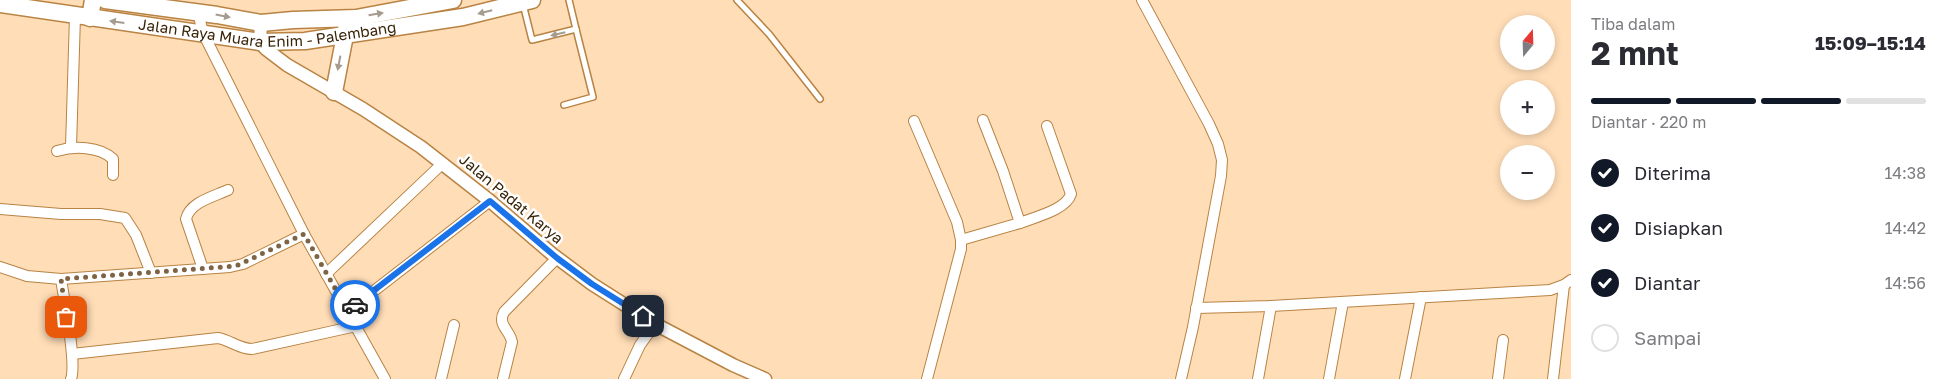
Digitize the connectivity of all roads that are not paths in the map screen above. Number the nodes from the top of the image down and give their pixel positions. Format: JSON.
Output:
{"nodes":[{"id":1,"x":93,"y":0,"type":"edge"},
{"id":2,"x":105,"y":0,"type":"edge"},
{"id":3,"x":453,"y":0,"type":"edge"},
{"id":4,"x":569,"y":0,"type":"edge"},
{"id":5,"x":737,"y":0,"type":"edge"},
{"id":6,"x":1142,"y":0,"type":"edge"},
{"id":7,"x":527,"y":1,"type":"edge"},
{"id":8,"x":0,"y":4,"type":"edge"},
{"id":9,"x":418,"y":4,"type":"edge"},
{"id":10,"x":198,"y":12,"type":"junction"},
{"id":11,"x":83,"y":17,"type":"junction"},
{"id":12,"x":261,"y":24,"type":"junction"},
{"id":13,"x":347,"y":26,"type":"junction"},
{"id":14,"x":576,"y":29,"type":"junction"},
{"id":15,"x":203,"y":33,"type":"junction"},
{"id":16,"x":260,"y":42,"type":"junction"},
{"id":17,"x":334,"y":92,"type":"junction"},
{"id":18,"x":820,"y":99,"type":"dead end"},
{"id":19,"x":564,"y":105,"type":"dead end"},
{"id":20,"x":983,"y":120,"type":"dead end"},
{"id":21,"x":914,"y":121,"type":"dead end"},
{"id":22,"x":1046,"y":126,"type":"dead end"},
{"id":23,"x":71,"y":148,"type":"junction"},
{"id":24,"x":57,"y":152,"type":"dead end"},
{"id":25,"x":443,"y":163,"type":"junction"},
{"id":26,"x":113,"y":175,"type":"dead end"},
{"id":27,"x":228,"y":190,"type":"dead end"},
{"id":28,"x":490,"y":201,"type":"junction"},
{"id":29,"x":0,"y":209,"type":"edge"},
{"id":30,"x":1020,"y":223,"type":"junction"},
{"id":31,"x":304,"y":234,"type":"junction"},
{"id":32,"x":961,"y":240,"type":"junction"},
{"id":33,"x":557,"y":258,"type":"junction"},
{"id":34,"x":0,"y":267,"type":"edge"},
{"id":35,"x":203,"y":269,"type":"junction"},
{"id":36,"x":151,"y":273,"type":"junction"},
{"id":37,"x":326,"y":274,"type":"junction"},
{"id":38,"x":61,"y":279,"type":"junction"},
{"id":39,"x":1568,"y":283,"type":"edge"},
{"id":40,"x":1421,"y":297,"type":"junction"},
{"id":41,"x":1343,"y":302,"type":"junction"},
{"id":42,"x":1271,"y":306,"type":"junction"},
{"id":43,"x":1196,"y":308,"type":"junction"},
{"id":44,"x":348,"y":311,"type":"junction"},
{"id":45,"x":655,"y":324,"type":"junction"},
{"id":46,"x":454,"y":325,"type":"dead end"},
{"id":47,"x":356,"y":326,"type":"junction"},
{"id":48,"x":1502,"y":340,"type":"dead end"},
{"id":49,"x":72,"y":354,"type":"junction"},
{"id":50,"x":71,"y":379,"type":"edge"},
{"id":51,"x":385,"y":379,"type":"edge"},
{"id":52,"x":441,"y":379,"type":"edge"},
{"id":53,"x":503,"y":379,"type":"edge"},
{"id":54,"x":624,"y":379,"type":"edge"},
{"id":55,"x":765,"y":379,"type":"edge"},
{"id":56,"x":927,"y":379,"type":"edge"},
{"id":57,"x":1181,"y":379,"type":"edge"},
{"id":58,"x":1258,"y":379,"type":"edge"},
{"id":59,"x":1329,"y":379,"type":"edge"},
{"id":60,"x":1404,"y":379,"type":"edge"},
{"id":61,"x":1498,"y":379,"type":"edge"},
{"id":62,"x":1553,"y":379,"type":"edge"}],
"edges":[{"from":1,"to":11,"type":"main road"},
{"from":2,"to":10,"type":"main road","name":"Jalan Raya Muara Enim - Palembang"},
{"from":3,"to":9,"type":"main road","name":"Jalan Raya Muara Enim - Palembang"},
{"from":4,"to":14,"type":"lane"},
{"from":5,"to":18,"type":"lane"},
{"from":6,"to":43,"type":"street"},
{"from":7,"to":13,"type":"main road","name":"Jalan Raya Muara Enim - Palembang","one_way":true},
{"from":14,"to":7,"type":"lane","one_way":true},
{"from":8,"to":11,"type":"main road","name":"Jalan Raya Muara Enim - Palembang"},
{"from":13,"to":9,"type":"main road","name":"Jalan Raya Muara Enim - Palembang","one_way":true},
{"from":10,"to":12,"type":"main road","name":"Jalan Raya Muara Enim - Palembang","one_way":true},
{"from":10,"to":15,"type":"street"},
{"from":15,"to":11,"type":"main road","name":"Jalan Raya Muara Enim - Palembang","one_way":true},
{"from":11,"to":23,"type":"street"},
{"from":12,"to":13,"type":"main road","name":"Jalan Raya Muara Enim - Palembang"},
{"from":12,"to":16,"type":"street"},
{"from":13,"to":16,"type":"main road","name":"Jalan Raya Muara Enim - Palembang"},
{"from":13,"to":17,"type":"main road","one_way":true},
{"from":14,"to":19,"type":"lane"},
{"from":15,"to":16,"type":"main road","name":"Jalan Raya Muara Enim - Palembang"},
{"from":15,"to":31,"type":"street"},
{"from":16,"to":17,"type":"street","name":"Jalan Padat Karya"},
{"from":17,"to":25,"type":"street","name":"Jalan Padat Karya"},
{"from":20,"to":30,"type":"street"},
{"from":21,"to":32,"type":"street"},
{"from":22,"to":30,"type":"street"},
{"from":23,"to":24,"type":"street"},
{"from":23,"to":26,"type":"street"},
{"from":25,"to":28,"type":"street","name":"Jalan Padat Karya"},
{"from":25,"to":37,"type":"street"},
{"from":27,"to":35,"type":"street"},
{"from":28,"to":33,"type":"street","name":"Jalan Padat Karya"},
{"from":28,"to":44,"type":"street"},
{"from":29,"to":36,"type":"street"},
{"from":30,"to":32,"type":"street"},
{"from":31,"to":35,"type":"street"},
{"from":31,"to":37,"type":"street"},
{"from":32,"to":56,"type":"street"},
{"from":33,"to":45,"type":"street","name":"Jalan Padat Karya"},
{"from":33,"to":53,"type":"street"},
{"from":34,"to":38,"type":"street"},
{"from":35,"to":36,"type":"street"},
{"from":36,"to":38,"type":"street"},
{"from":37,"to":44,"type":"street"},
{"from":38,"to":49,"type":"street"},
{"from":39,"to":40,"type":"street"},
{"from":39,"to":62,"type":"street"},
{"from":40,"to":41,"type":"street"},
{"from":40,"to":60,"type":"street"},
{"from":41,"to":42,"type":"street"},
{"from":41,"to":59,"type":"street"},
{"from":42,"to":43,"type":"street"},
{"from":42,"to":58,"type":"street"},
{"from":43,"to":57,"type":"street"},
{"from":44,"to":47,"type":"street"},
{"from":45,"to":54,"type":"street"},
{"from":45,"to":55,"type":"street","name":"Jalan Padat Karya"},
{"from":46,"to":52,"type":"street"},
{"from":47,"to":49,"type":"street"},
{"from":47,"to":51,"type":"street"},
{"from":48,"to":61,"type":"street"},
{"from":49,"to":50,"type":"street"}]}
